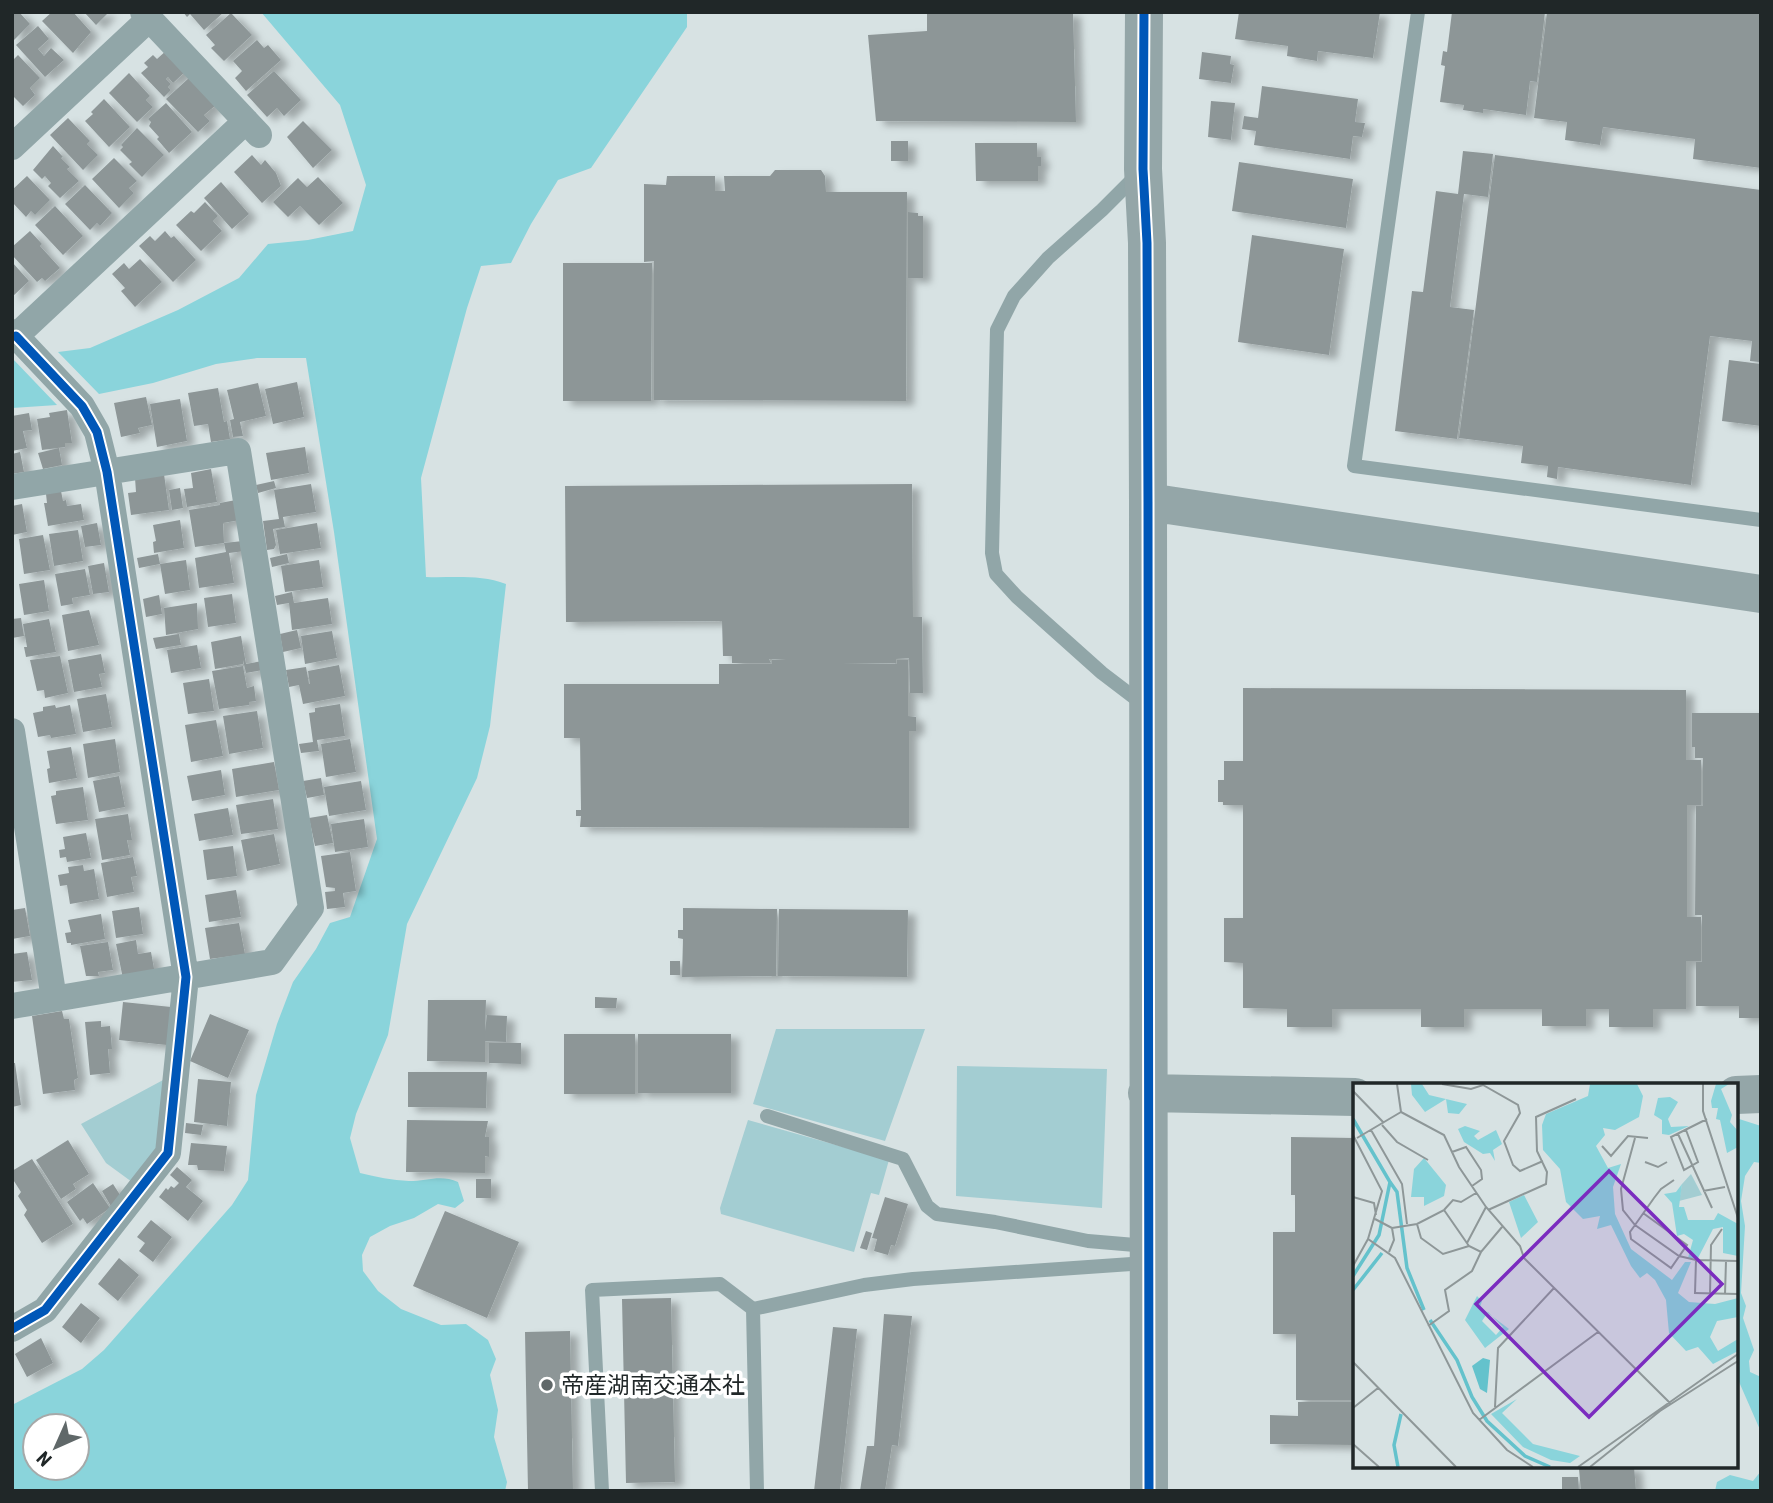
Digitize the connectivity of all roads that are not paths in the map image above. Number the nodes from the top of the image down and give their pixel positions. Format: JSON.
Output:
{"nodes":[{"id":1,"x":1144,"y":12,"type":"edge"},
{"id":2,"x":1418,"y":12,"type":"edge"},
{"id":3,"x":146,"y":15,"type":"edge"},
{"id":4,"x":12,"y":147,"type":"edge"},
{"id":5,"x":1143,"y":169,"type":"junction"},
{"id":6,"x":14,"y":334,"type":"edge"},
{"id":7,"x":107,"y":472,"type":"junction"},
{"id":8,"x":12,"y":487,"type":"edge"},
{"id":9,"x":1148,"y":502,"type":"junction"},
{"id":10,"x":1761,"y":520,"type":"edge"},
{"id":11,"x":1761,"y":594,"type":"edge"},
{"id":12,"x":1148,"y":708,"type":"junction"},
{"id":13,"x":12,"y":732,"type":"edge"},
{"id":14,"x":23,"y":869,"type":"edge"},
{"id":15,"x":186,"y":977,"type":"junction"},
{"id":16,"x":54,"y":999,"type":"junction"},
{"id":17,"x":12,"y":1006,"type":"edge"},
{"id":18,"x":1147,"y":1093,"type":"junction"},
{"id":19,"x":1761,"y":1094,"type":"edge"},
{"id":20,"x":1738,"y":1095,"type":"edge"},
{"id":21,"x":1353,"y":1097,"type":"edge"},
{"id":22,"x":767,"y":1116,"type":"dead end"},
{"id":23,"x":1148,"y":1255,"type":"junction"},
{"id":24,"x":753,"y":1309,"type":"junction"},
{"id":25,"x":12,"y":1329,"type":"edge"},
{"id":26,"x":602,"y":1491,"type":"edge"},
{"id":27,"x":757,"y":1491,"type":"edge"},
{"id":28,"x":1149,"y":1491,"type":"edge"}],
"edges":[{"from":1,"to":5,"type":"street"},
{"from":2,"to":10,"type":"lane"},
{"from":3,"to":4,"type":"street"},
{"from":3,"to":6,"type":"street"},
{"from":5,"to":9,"type":"street"},
{"from":5,"to":12,"type":"lane"},
{"from":6,"to":7,"type":"street"},
{"from":7,"to":8,"type":"street"},
{"from":7,"to":15,"type":"street"},
{"from":7,"to":15,"type":"street"},
{"from":9,"to":11,"type":"street"},
{"from":9,"to":12,"type":"street"},
{"from":12,"to":18,"type":"street"},
{"from":13,"to":14,"type":"street"},
{"from":14,"to":16,"type":"street"},
{"from":15,"to":16,"type":"street"},
{"from":15,"to":25,"type":"street"},
{"from":16,"to":17,"type":"street"},
{"from":18,"to":21,"type":"street"},
{"from":18,"to":23,"type":"street"},
{"from":19,"to":20,"type":"street"},
{"from":22,"to":23,"type":"lane"},
{"from":23,"to":24,"type":"lane"},
{"from":23,"to":28,"type":"street"},
{"from":24,"to":26,"type":"lane"},
{"from":24,"to":27,"type":"lane"}]}
